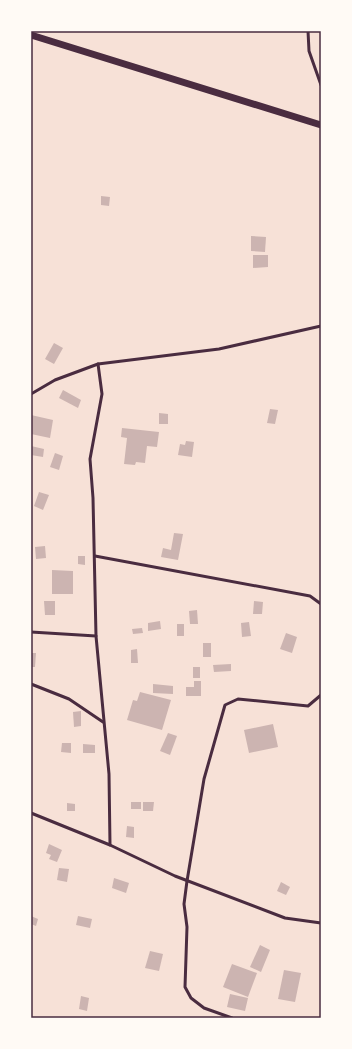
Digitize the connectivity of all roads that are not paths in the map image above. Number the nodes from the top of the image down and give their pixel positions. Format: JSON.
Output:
{"nodes":[{"id":1,"x":308,"y":31,"type":"edge"},
{"id":2,"x":31,"y":35,"type":"edge"},
{"id":3,"x":321,"y":85,"type":"edge"},
{"id":4,"x":321,"y":125,"type":"edge"},
{"id":5,"x":321,"y":326,"type":"edge"},
{"id":6,"x":98,"y":364,"type":"junction"},
{"id":7,"x":31,"y":394,"type":"edge"},
{"id":8,"x":95,"y":556,"type":"junction"},
{"id":9,"x":321,"y":604,"type":"edge"},
{"id":10,"x":31,"y":632,"type":"edge"},
{"id":11,"x":96,"y":636,"type":"junction"},
{"id":12,"x":31,"y":684,"type":"edge"},
{"id":13,"x":321,"y":695,"type":"edge"},
{"id":14,"x":103,"y":722,"type":"junction"},
{"id":15,"x":31,"y":813,"type":"edge"},
{"id":16,"x":110,"y":845,"type":"junction"},
{"id":17,"x":187,"y":881,"type":"junction"},
{"id":18,"x":321,"y":923,"type":"edge"},
{"id":19,"x":232,"y":1018,"type":"edge"}],
"edges":[{"from":1,"to":3,"type":"lane"},
{"from":2,"to":4,"type":"street"},
{"from":5,"to":6,"type":"lane"},
{"from":6,"to":7,"type":"lane"},
{"from":6,"to":8,"type":"lane"},
{"from":8,"to":9,"type":"lane"},
{"from":8,"to":11,"type":"lane"},
{"from":10,"to":11,"type":"lane"},
{"from":11,"to":14,"type":"lane"},
{"from":12,"to":14,"type":"lane"},
{"from":13,"to":17,"type":"lane"},
{"from":14,"to":16,"type":"lane"},
{"from":15,"to":16,"type":"lane"},
{"from":16,"to":17,"type":"lane"},
{"from":17,"to":18,"type":"lane"},
{"from":17,"to":19,"type":"lane"}]}
